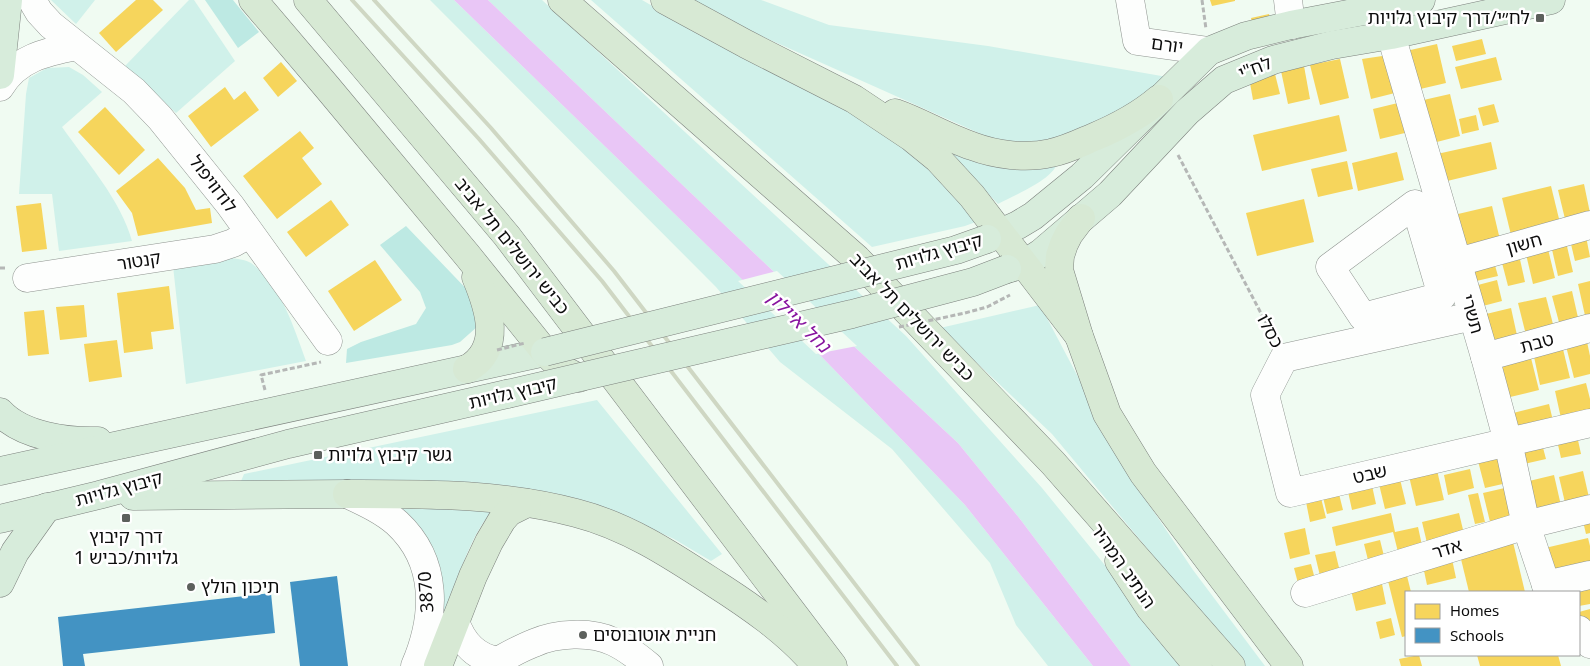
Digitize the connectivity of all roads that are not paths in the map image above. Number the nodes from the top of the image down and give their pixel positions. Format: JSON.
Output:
{"nodes":[{"id":1,"x":8,"y":0,"type":"edge"},
{"id":2,"x":32,"y":0,"type":"edge"},
{"id":3,"x":253,"y":0,"type":"edge"},
{"id":4,"x":308,"y":0,"type":"edge"},
{"id":5,"x":562,"y":0,"type":"edge"},
{"id":6,"x":665,"y":0,"type":"edge"},
{"id":7,"x":1130,"y":0,"type":"edge"},
{"id":8,"x":1421,"y":0,"type":"edge"},
{"id":9,"x":1551,"y":0,"type":"edge"},
{"id":10,"x":1374,"y":4,"type":"edge"},
{"id":11,"x":1289,"y":13,"type":"edge"},
{"id":12,"x":1391,"y":35,"type":"junction"},
{"id":13,"x":76,"y":46,"type":"junction"},
{"id":14,"x":1209,"y":51,"type":"junction"},
{"id":15,"x":0,"y":75,"type":"edge"},
{"id":16,"x":0,"y":87,"type":"edge"},
{"id":17,"x":854,"y":99,"type":"junction"},
{"id":18,"x":1159,"y":99,"type":"junction"},
{"id":19,"x":1081,"y":218,"type":"junction"},
{"id":20,"x":1590,"y":225,"type":"edge"},
{"id":21,"x":249,"y":234,"type":"junction"},
{"id":22,"x":994,"y":236,"type":"junction"},
{"id":23,"x":467,"y":255,"type":"junction"},
{"id":24,"x":1458,"y":262,"type":"junction"},
{"id":25,"x":1016,"y":267,"type":"junction"},
{"id":26,"x":26,"y":278,"type":"dead end"},
{"id":27,"x":1473,"y":316,"type":"junction"},
{"id":28,"x":1590,"y":328,"type":"edge"},
{"id":29,"x":1079,"y":336,"type":"junction"},
{"id":30,"x":537,"y":343,"type":"junction"},
{"id":31,"x":329,"y":351,"type":"road end"},
{"id":32,"x":1485,"y":357,"type":"junction"},
{"id":33,"x":1284,"y":358,"type":"joint"},
{"id":34,"x":467,"y":369,"type":"junction"},
{"id":35,"x":578,"y":378,"type":"junction"},
{"id":36,"x":0,"y":412,"type":"edge"},
{"id":37,"x":1590,"y":423,"type":"edge"},
{"id":38,"x":155,"y":437,"type":"junction"},
{"id":39,"x":1508,"y":442,"type":"junction"},
{"id":40,"x":1052,"y":463,"type":"junction"},
{"id":41,"x":0,"y":471,"type":"edge"},
{"id":42,"x":347,"y":494,"type":"junction"},
{"id":43,"x":99,"y":496,"type":"junction"},
{"id":44,"x":527,"y":502,"type":"junction"},
{"id":45,"x":47,"y":507,"type":"junction"},
{"id":46,"x":1590,"y":509,"type":"edge"},
{"id":47,"x":0,"y":519,"type":"edge"},
{"id":48,"x":1526,"y":525,"type":"junction"},
{"id":49,"x":1590,"y":575,"type":"edge"},
{"id":50,"x":0,"y":583,"type":"edge"},
{"id":51,"x":1548,"y":589,"type":"edge"},
{"id":52,"x":1305,"y":593,"type":"dead end"},
{"id":53,"x":455,"y":621,"type":"junction"},
{"id":54,"x":1580,"y":631,"type":"edge"},
{"id":55,"x":1590,"y":644,"type":"edge"},
{"id":56,"x":498,"y":661,"type":"edge"},
{"id":57,"x":415,"y":666,"type":"edge"},
{"id":58,"x":438,"y":666,"type":"edge"},
{"id":59,"x":649,"y":666,"type":"edge"},
{"id":60,"x":817,"y":666,"type":"edge"},
{"id":61,"x":834,"y":666,"type":"edge"},
{"id":62,"x":1198,"y":666,"type":"edge"},
{"id":63,"x":1230,"y":666,"type":"edge"},
{"id":64,"x":1290,"y":666,"type":"edge"}],
"edges":[{"from":1,"to":15,"type":"main road"},
{"from":2,"to":13,"type":"street","name":"לודוויפול"},
{"from":3,"to":23,"type":"highway"},
{"from":4,"to":61,"type":"highway","name":"כביש ירושלים תל אביב"},
{"from":5,"to":40,"type":"highway","name":"כביש ירושלים תל אביב"},
{"from":6,"to":17,"type":"highway"},
{"from":7,"to":14,"type":"street","name":"יורם"},
{"from":8,"to":10,"type":"main road","name":"לח\"י"},
{"from":9,"to":12,"type":"main road","name":"לח\"י"},
{"from":10,"to":11,"type":"main road","name":"לח\"י"},
{"from":11,"to":14,"type":"main road","name":"לח\"י"},
{"from":12,"to":19,"type":"main road","name":"לח\"י"},
{"from":12,"to":24,"type":"street","name":"תשרי"},
{"from":13,"to":16,"type":"street"},
{"from":13,"to":21,"type":"street","name":"לודוויפול"},
{"from":14,"to":18,"type":"main road","name":"לח\"י"},
{"from":17,"to":18,"type":"highway"},
{"from":17,"to":22,"type":"highway"},
{"from":18,"to":22,"type":"main road","name":"לח\"י"},
{"from":19,"to":25,"type":"main road","name":"לח\"י"},
{"from":19,"to":29,"type":"highway"},
{"from":20,"to":24,"type":"street","name":"חשון"},
{"from":21,"to":26,"type":"street","name":"קנטור"},
{"from":21,"to":31,"type":"street","name":"לודוויפול"},
{"from":22,"to":25,"type":"highway"},
{"from":22,"to":30,"type":"main road","name":"קיבוץ גלויות","bridge":true},
{"from":23,"to":30,"type":"highway"},
{"from":23,"to":34,"type":"highway"},
{"from":24,"to":27,"type":"street","name":"תשרי"},
{"from":25,"to":29,"type":"highway"},
{"from":25,"to":35,"type":"main road","name":"קיבוץ גלויות","bridge":true},
{"from":27,"to":32,"type":"street","name":"תשרי"},
{"from":27,"to":33,"type":"street","name":"כסלו"},
{"from":28,"to":32,"type":"street","name":"טבת"},
{"from":29,"to":64,"type":"highway"},
{"from":30,"to":34,"type":"main road","name":"קיבוץ גלויות"},
{"from":30,"to":35,"type":"highway"},
{"from":32,"to":39,"type":"street","name":"תשרי"},
{"from":33,"to":39,"type":"street","name":"שבט"},
{"from":34,"to":38,"type":"main road","name":"קיבוץ גלויות"},
{"from":35,"to":43,"type":"main road","name":"קיבוץ גלויות","bridge":true},
{"from":36,"to":38,"type":"main road"},
{"from":37,"to":39,"type":"street","name":"שבט"},
{"from":38,"to":41,"type":"main road","name":"קיבוץ גלויות"},
{"from":39,"to":48,"type":"street","name":"תשרי"},
{"from":40,"to":62,"type":"highway","name":"הנתיב המהיר"},
{"from":40,"to":63,"type":"highway","name":"כביש ירושלים תל אביב"},
{"from":42,"to":43,"type":"main road"},
{"from":42,"to":44,"type":"highway"},
{"from":42,"to":57,"type":"street","name":"3870"},
{"from":43,"to":45,"type":"main road","name":"קיבוץ גלויות"},
{"from":44,"to":53,"type":"highway"},
{"from":44,"to":60,"type":"highway"},
{"from":45,"to":47,"type":"main road","name":"קיבוץ גלויות"},
{"from":45,"to":50,"type":"main road"},
{"from":46,"to":48,"type":"street","name":"אדר"},
{"from":48,"to":51,"type":"street","name":"תשרי"},
{"from":48,"to":52,"type":"street","name":"אדר"},
{"from":49,"to":51,"type":"street"},
{"from":53,"to":56,"type":"street"},
{"from":53,"to":58,"type":"highway"},
{"from":54,"to":55,"type":"street"},
{"from":56,"to":59,"type":"street"}]}
